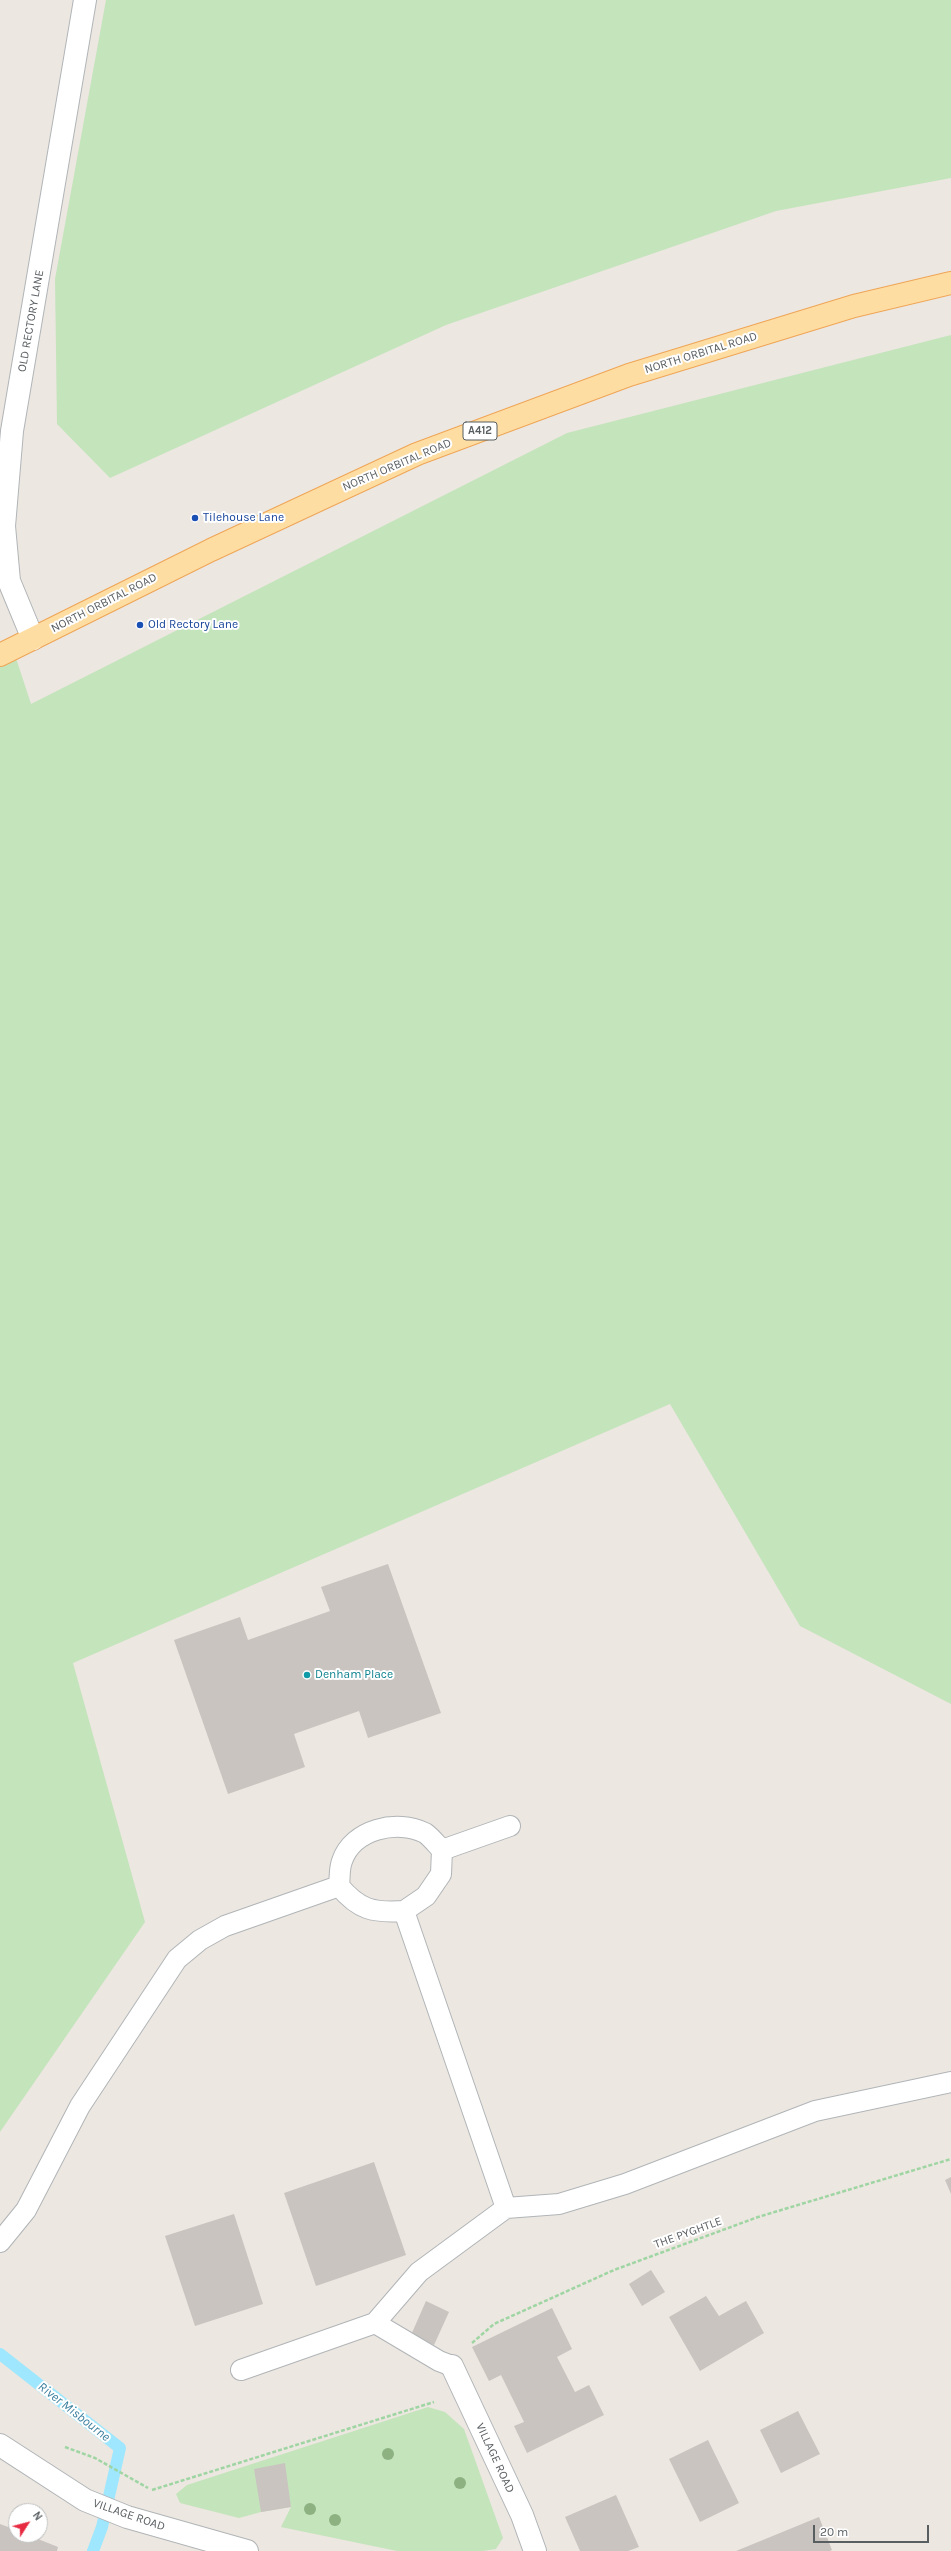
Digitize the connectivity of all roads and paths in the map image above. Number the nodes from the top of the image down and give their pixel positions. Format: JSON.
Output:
{"nodes":[{"id":1,"x":85,"y":0,"type":"edge"},
{"id":2,"x":951,"y":283,"type":"edge"},
{"id":3,"x":33,"y":639,"type":"junction"},
{"id":4,"x":0,"y":655,"type":"edge"},
{"id":5,"x":510,"y":1826,"type":"dead end"},
{"id":6,"x":442,"y":1850,"type":"junction"},
{"id":7,"x":339,"y":1886,"type":"junction"},
{"id":8,"x":404,"y":1911,"type":"junction"},
{"id":9,"x":951,"y":2082,"type":"edge"},
{"id":10,"x":951,"y":2160,"type":"edge"},
{"id":11,"x":506,"y":2208,"type":"junction"},
{"id":12,"x":0,"y":2242,"type":"edge"},
{"id":13,"x":375,"y":2323,"type":"junction"},
{"id":14,"x":241,"y":2370,"type":"dead end"},
{"id":15,"x":456,"y":2375,"type":"junction"},
{"id":16,"x":0,"y":2445,"type":"edge"},
{"id":17,"x":95,"y":2458,"type":"dead end"},
{"id":18,"x":247,"y":2551,"type":"edge"},
{"id":19,"x":535,"y":2551,"type":"edge"}],
"edges":[{"from":1,"to":3,"type":"street","name":"OLD RECTORY LANE"},
{"from":2,"to":3,"type":"main road","name":"NORTH ORBITAL ROAD","number":"A412"},
{"from":3,"to":4,"type":"main road","name":"NORTH ORBITAL ROAD","number":"A412"},
{"from":5,"to":6,"type":"lane"},
{"from":6,"to":7,"type":"lane"},
{"from":6,"to":8,"type":"lane"},
{"from":7,"to":8,"type":"lane"},
{"from":7,"to":12,"type":"lane"},
{"from":8,"to":11,"type":"lane"},
{"from":9,"to":11,"type":"lane"},
{"from":10,"to":15,"type":"path","name":"THE PYGHTLE"},
{"from":11,"to":13,"type":"lane"},
{"from":13,"to":14,"type":"lane"},
{"from":13,"to":15,"type":"lane"},
{"from":15,"to":17,"type":"path","name":"THE PYGHTLE"},
{"from":15,"to":19,"type":"street","name":"VILLAGE ROAD"},
{"from":16,"to":18,"type":"street","name":"VILLAGE ROAD"}]}
